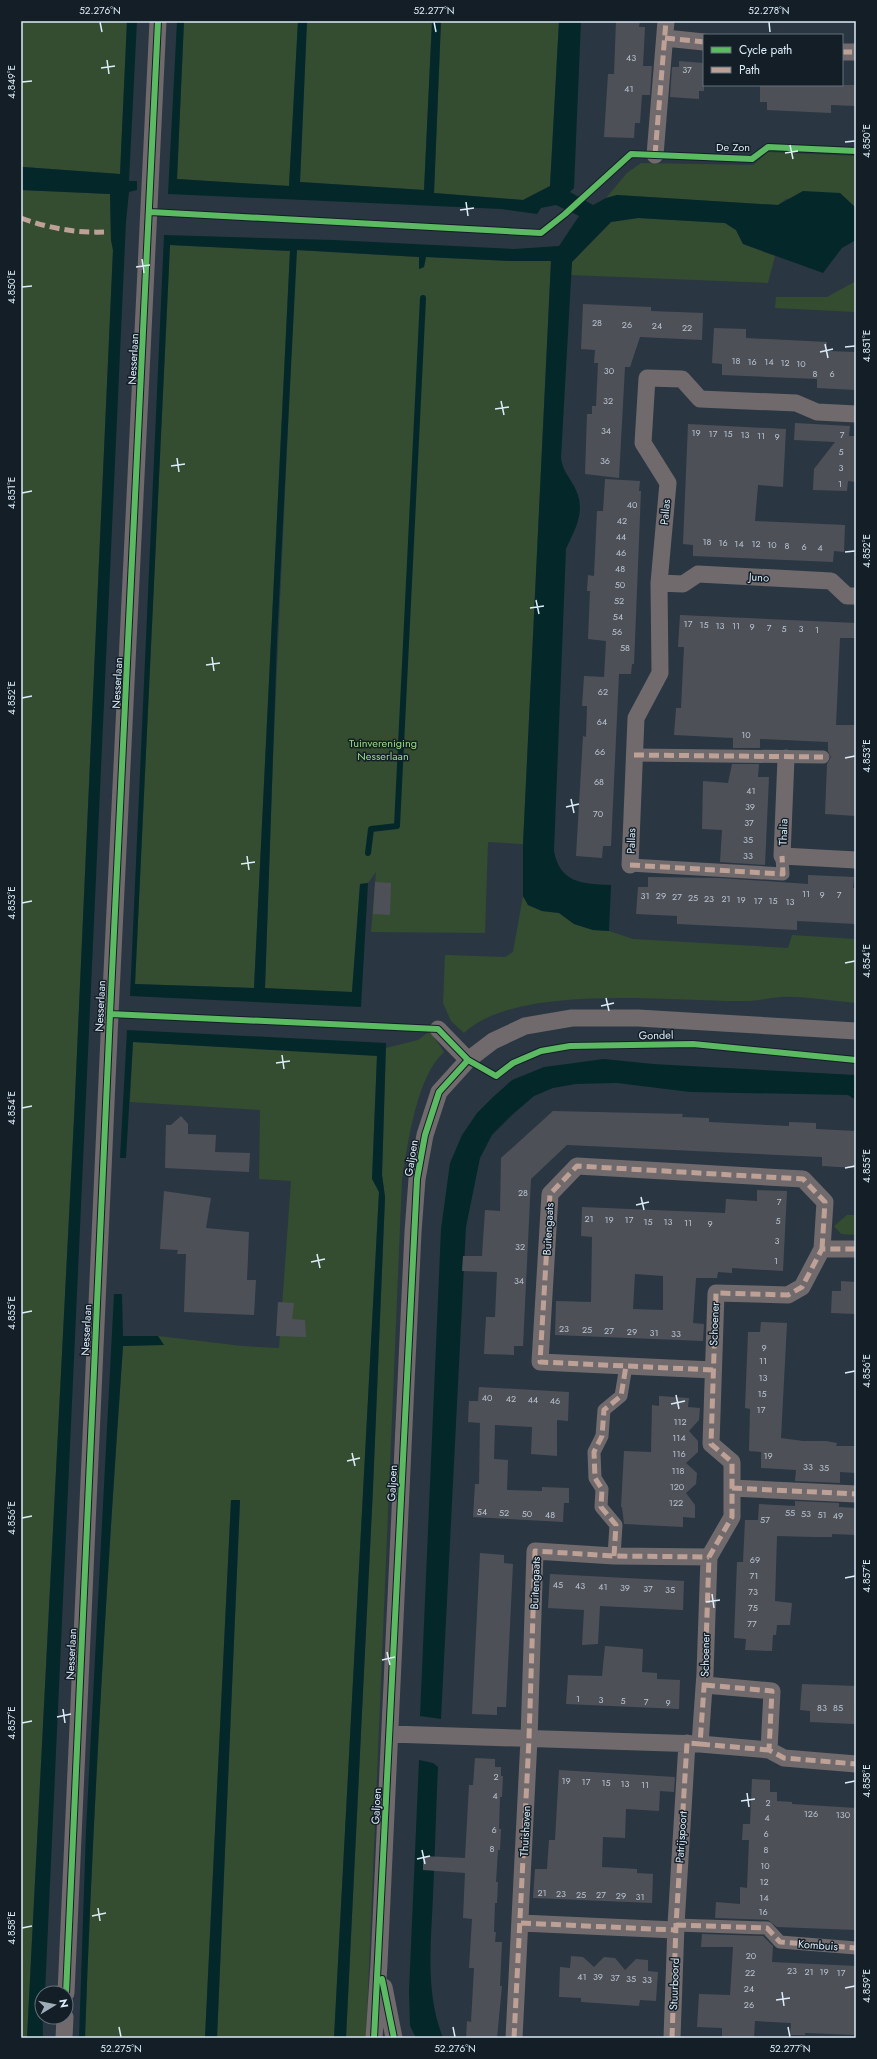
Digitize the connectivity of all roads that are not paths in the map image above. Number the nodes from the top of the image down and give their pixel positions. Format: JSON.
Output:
{"nodes":[{"id":1,"x":158,"y":21,"type":"edge"},
{"id":2,"x":666,"y":21,"type":"edge"},
{"id":3,"x":665,"y":38,"type":"junction"},
{"id":4,"x":703,"y":42,"type":"edge"},
{"id":5,"x":843,"y":52,"type":"edge"},
{"id":6,"x":856,"y":52,"type":"edge"},
{"id":7,"x":655,"y":155,"type":"dead end"},
{"id":8,"x":856,"y":414,"type":"edge"},
{"id":9,"x":658,"y":583,"type":"junction"},
{"id":10,"x":856,"y":596,"type":"edge"},
{"id":11,"x":634,"y":755,"type":"junction"},
{"id":12,"x":786,"y":758,"type":"junction"},
{"id":13,"x":823,"y":758,"type":"dead end"},
{"id":14,"x":782,"y":856,"type":"junction"},
{"id":15,"x":856,"y":860,"type":"edge"},
{"id":16,"x":630,"y":865,"type":"joint"},
{"id":17,"x":438,"y":1029,"type":"dead end"},
{"id":18,"x":856,"y":1031,"type":"edge"},
{"id":19,"x":468,"y":1060,"type":"junction"},
{"id":20,"x":822,"y":1249,"type":"junction"},
{"id":21,"x":856,"y":1249,"type":"edge"},
{"id":22,"x":626,"y":1366,"type":"junction"},
{"id":23,"x":713,"y":1370,"type":"junction"},
{"id":24,"x":732,"y":1488,"type":"junction"},
{"id":25,"x":856,"y":1494,"type":"edge"},
{"id":26,"x":614,"y":1556,"type":"junction"},
{"id":27,"x":709,"y":1557,"type":"junction"},
{"id":28,"x":705,"y":1684,"type":"junction"},
{"id":29,"x":390,"y":1734,"type":"junction"},
{"id":30,"x":530,"y":1739,"type":"junction"},
{"id":31,"x":694,"y":1744,"type":"junction"},
{"id":32,"x":769,"y":1750,"type":"junction"},
{"id":33,"x":856,"y":1764,"type":"edge"},
{"id":34,"x":521,"y":1923,"type":"junction"},
{"id":35,"x":675,"y":1927,"type":"junction"},
{"id":36,"x":856,"y":1948,"type":"edge"},
{"id":37,"x":379,"y":1964,"type":"junction"},
{"id":38,"x":66,"y":1985,"type":"edge"},
{"id":39,"x":65,"y":2025,"type":"edge"},
{"id":40,"x":64,"y":2038,"type":"edge"},
{"id":41,"x":374,"y":2038,"type":"edge"},
{"id":42,"x":394,"y":2038,"type":"edge"},
{"id":43,"x":514,"y":2038,"type":"edge"},
{"id":44,"x":672,"y":2038,"type":"edge"}],
"edges":[{"from":1,"to":38,"type":"street","name":"Nesserlaan"},
{"from":2,"to":3,"type":"street"},
{"from":3,"to":4,"type":"street"},
{"from":3,"to":7,"type":"street"},
{"from":5,"to":6,"type":"street"},
{"from":8,"to":9,"type":"street","name":"Pallas"},
{"from":9,"to":10,"type":"street","name":"Juno"},
{"from":9,"to":11,"type":"street","name":"Pallas"},
{"from":11,"to":12,"type":"street"},
{"from":11,"to":16,"type":"street","name":"Pallas"},
{"from":12,"to":13,"type":"street"},
{"from":12,"to":14,"type":"street","name":"Thalia"},
{"from":14,"to":15,"type":"street","name":"Thalia"},
{"from":14,"to":16,"type":"street"},
{"from":17,"to":19,"type":"street"},
{"from":18,"to":19,"type":"street","name":"Gondel"},
{"from":19,"to":29,"type":"street","name":"Galjoen"},
{"from":20,"to":21,"type":"street"},
{"from":20,"to":22,"type":"street","name":"Buitengaats"},
{"from":20,"to":23,"type":"street","name":"Schoener"},
{"from":22,"to":23,"type":"street","name":"Buitengaats"},
{"from":22,"to":26,"type":"street"},
{"from":23,"to":24,"type":"street","name":"Schoener"},
{"from":24,"to":25,"type":"street"},
{"from":24,"to":27,"type":"street","name":"Schoener"},
{"from":26,"to":27,"type":"street","name":"Buitengaats"},
{"from":26,"to":30,"type":"street","name":"Buitengaats"},
{"from":27,"to":28,"type":"street","name":"Schoener"},
{"from":28,"to":31,"type":"street","name":"Schoener"},
{"from":28,"to":32,"type":"street","name":"Schoener"},
{"from":29,"to":30,"type":"street"},
{"from":29,"to":37,"type":"street","name":"Galjoen"},
{"from":30,"to":31,"type":"street"},
{"from":30,"to":34,"type":"street","name":"Thuishaven"},
{"from":31,"to":32,"type":"street"},
{"from":31,"to":35,"type":"street","name":"Patrijspoort"},
{"from":32,"to":33,"type":"street"},
{"from":34,"to":35,"type":"street"},
{"from":34,"to":43,"type":"street","name":"Thuishaven"},
{"from":35,"to":36,"type":"street","name":"Kombuis"},
{"from":35,"to":44,"type":"street","name":"Stuurboord"},
{"from":37,"to":41,"type":"street","name":"Galjoen"},
{"from":37,"to":42,"type":"street","name":"Galjoen"},
{"from":39,"to":40,"type":"street"}]}
